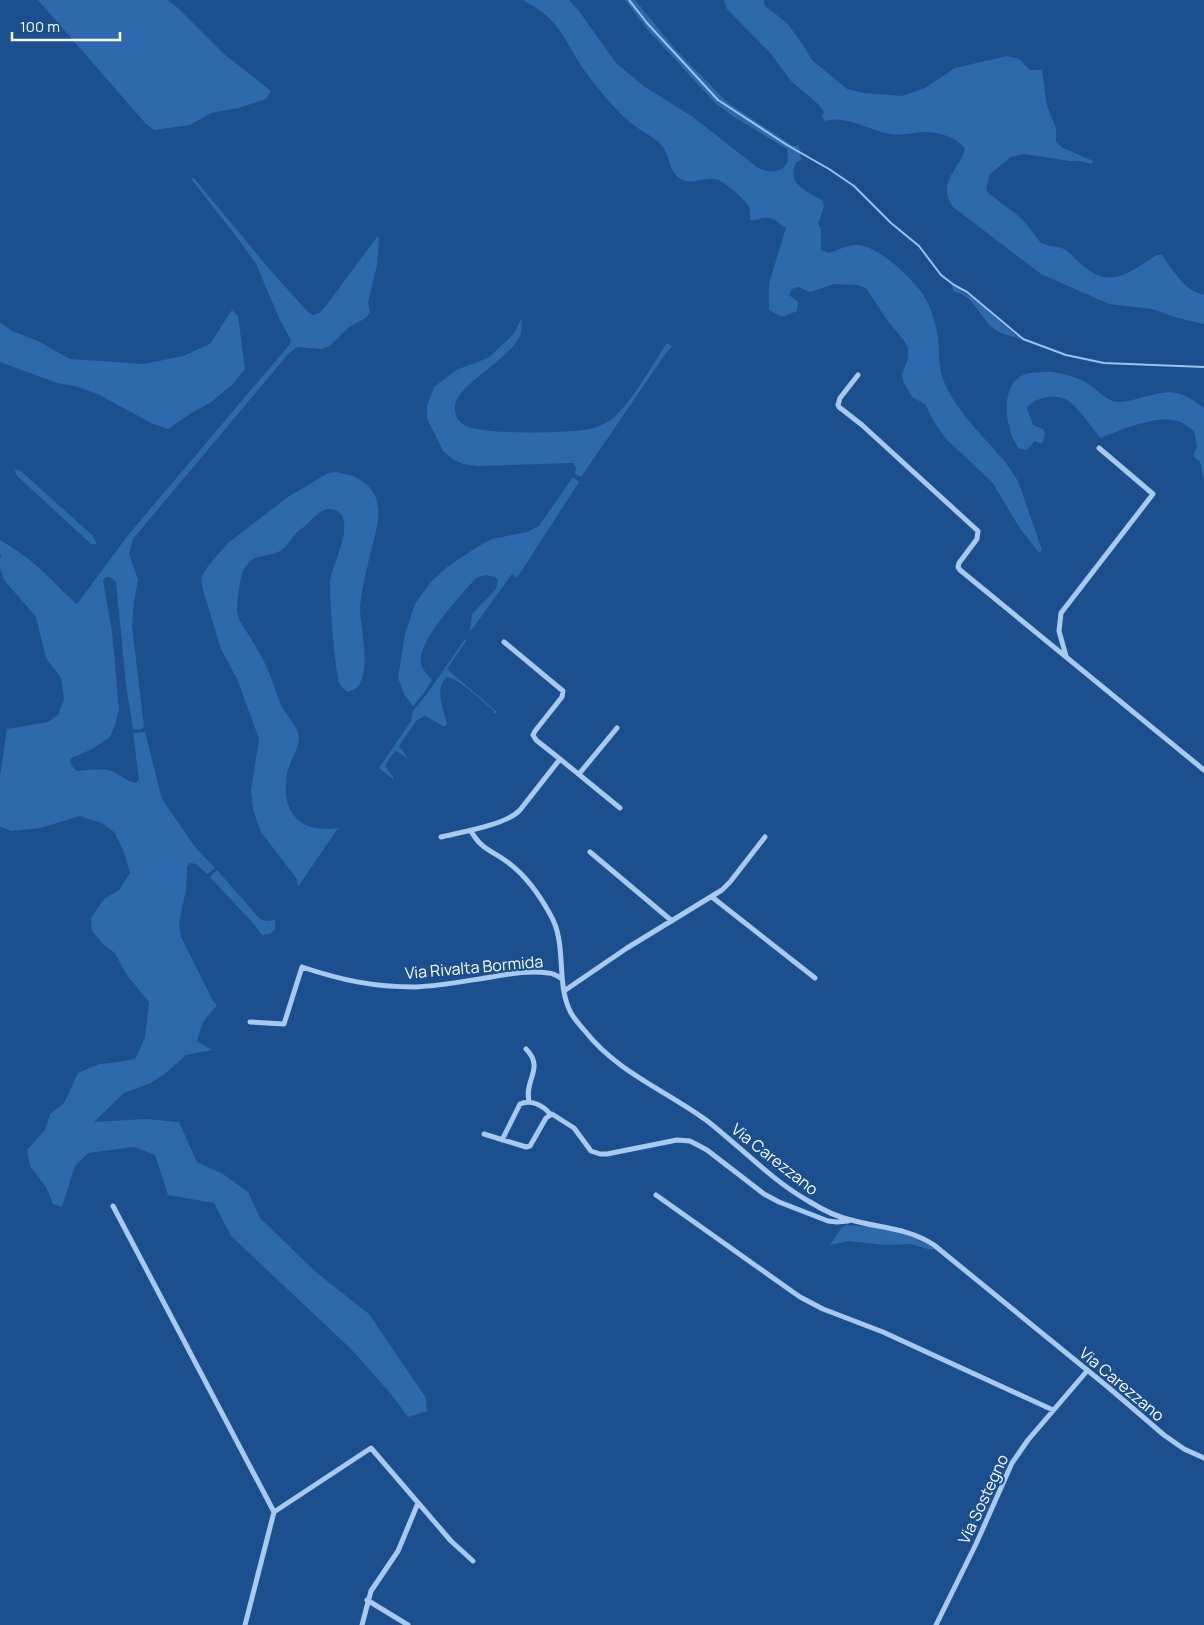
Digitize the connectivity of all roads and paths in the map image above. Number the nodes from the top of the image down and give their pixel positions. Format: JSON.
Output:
{"nodes":[{"id":1,"x":858,"y":375,"type":"dead end"},
{"id":2,"x":1099,"y":448,"type":"dead end"},
{"id":3,"x":504,"y":642,"type":"dead end"},
{"id":4,"x":1066,"y":656,"type":"junction"},
{"id":5,"x":617,"y":728,"type":"dead end"},
{"id":6,"x":560,"y":759,"type":"junction"},
{"id":7,"x":1204,"y":770,"type":"edge"},
{"id":8,"x":579,"y":774,"type":"junction"},
{"id":9,"x":620,"y":808,"type":"dead end"},
{"id":10,"x":471,"y":830,"type":"junction"},
{"id":11,"x":765,"y":836,"type":"dead end"},
{"id":12,"x":441,"y":837,"type":"dead end"},
{"id":13,"x":590,"y":852,"type":"dead end"},
{"id":14,"x":712,"y":897,"type":"junction"},
{"id":15,"x":672,"y":921,"type":"junction"},
{"id":16,"x":562,"y":978,"type":"junction"},
{"id":17,"x":815,"y":978,"type":"dead end"},
{"id":18,"x":564,"y":992,"type":"junction"},
{"id":19,"x":250,"y":1022,"type":"dead end"},
{"id":20,"x":526,"y":1049,"type":"dead end"},
{"id":21,"x":529,"y":1102,"type":"junction"},
{"id":22,"x":550,"y":1114,"type":"junction"},
{"id":23,"x":484,"y":1134,"type":"dead end"},
{"id":24,"x":502,"y":1140,"type":"junction"},
{"id":25,"x":656,"y":1195,"type":"dead end"},
{"id":26,"x":113,"y":1206,"type":"dead end"},
{"id":27,"x":851,"y":1220,"type":"junction"},
{"id":28,"x":1087,"y":1371,"type":"junction"},
{"id":29,"x":1053,"y":1410,"type":"junction"},
{"id":30,"x":1204,"y":1458,"type":"edge"},
{"id":31,"x":418,"y":1503,"type":"junction"},
{"id":32,"x":274,"y":1512,"type":"junction"},
{"id":33,"x":473,"y":1561,"type":"dead end"},
{"id":34,"x":367,"y":1600,"type":"junction"},
{"id":35,"x":245,"y":1625,"type":"edge"},
{"id":36,"x":362,"y":1625,"type":"edge"},
{"id":37,"x":408,"y":1625,"type":"edge"},
{"id":38,"x":936,"y":1625,"type":"edge"}],
"edges":[{"from":1,"to":4,"type":"street"},
{"from":2,"to":4,"type":"street"},
{"from":3,"to":6,"type":"street"},
{"from":4,"to":7,"type":"street"},
{"from":5,"to":8,"type":"street"},
{"from":6,"to":8,"type":"street"},
{"from":6,"to":10,"type":"street"},
{"from":8,"to":9,"type":"street"},
{"from":10,"to":12,"type":"street"},
{"from":10,"to":16,"type":"street","name":"Via Carezzano"},
{"from":11,"to":14,"type":"street"},
{"from":13,"to":15,"type":"street"},
{"from":14,"to":15,"type":"street"},
{"from":14,"to":17,"type":"street"},
{"from":15,"to":18,"type":"street"},
{"from":16,"to":18,"type":"street","name":"Via Carezzano"},
{"from":16,"to":19,"type":"street","name":"Via Rivalta Bormida"},
{"from":18,"to":27,"type":"street","name":"Via Carezzano"},
{"from":20,"to":21,"type":"street"},
{"from":21,"to":22,"type":"street"},
{"from":21,"to":24,"type":"street"},
{"from":22,"to":24,"type":"street"},
{"from":22,"to":27,"type":"street"},
{"from":23,"to":24,"type":"street"},
{"from":25,"to":29,"type":"street"},
{"from":26,"to":32,"type":"street"},
{"from":27,"to":28,"type":"street","name":"Via Carezzano"},
{"from":28,"to":29,"type":"street","name":"Via Sostegno"},
{"from":28,"to":30,"type":"street","name":"Via Carezzano"},
{"from":29,"to":38,"type":"street","name":"Via Sostegno"},
{"from":31,"to":32,"type":"street"},
{"from":31,"to":33,"type":"street"},
{"from":31,"to":34,"type":"street"},
{"from":32,"to":35,"type":"street"},
{"from":34,"to":36,"type":"street"},
{"from":34,"to":37,"type":"street"}]}
